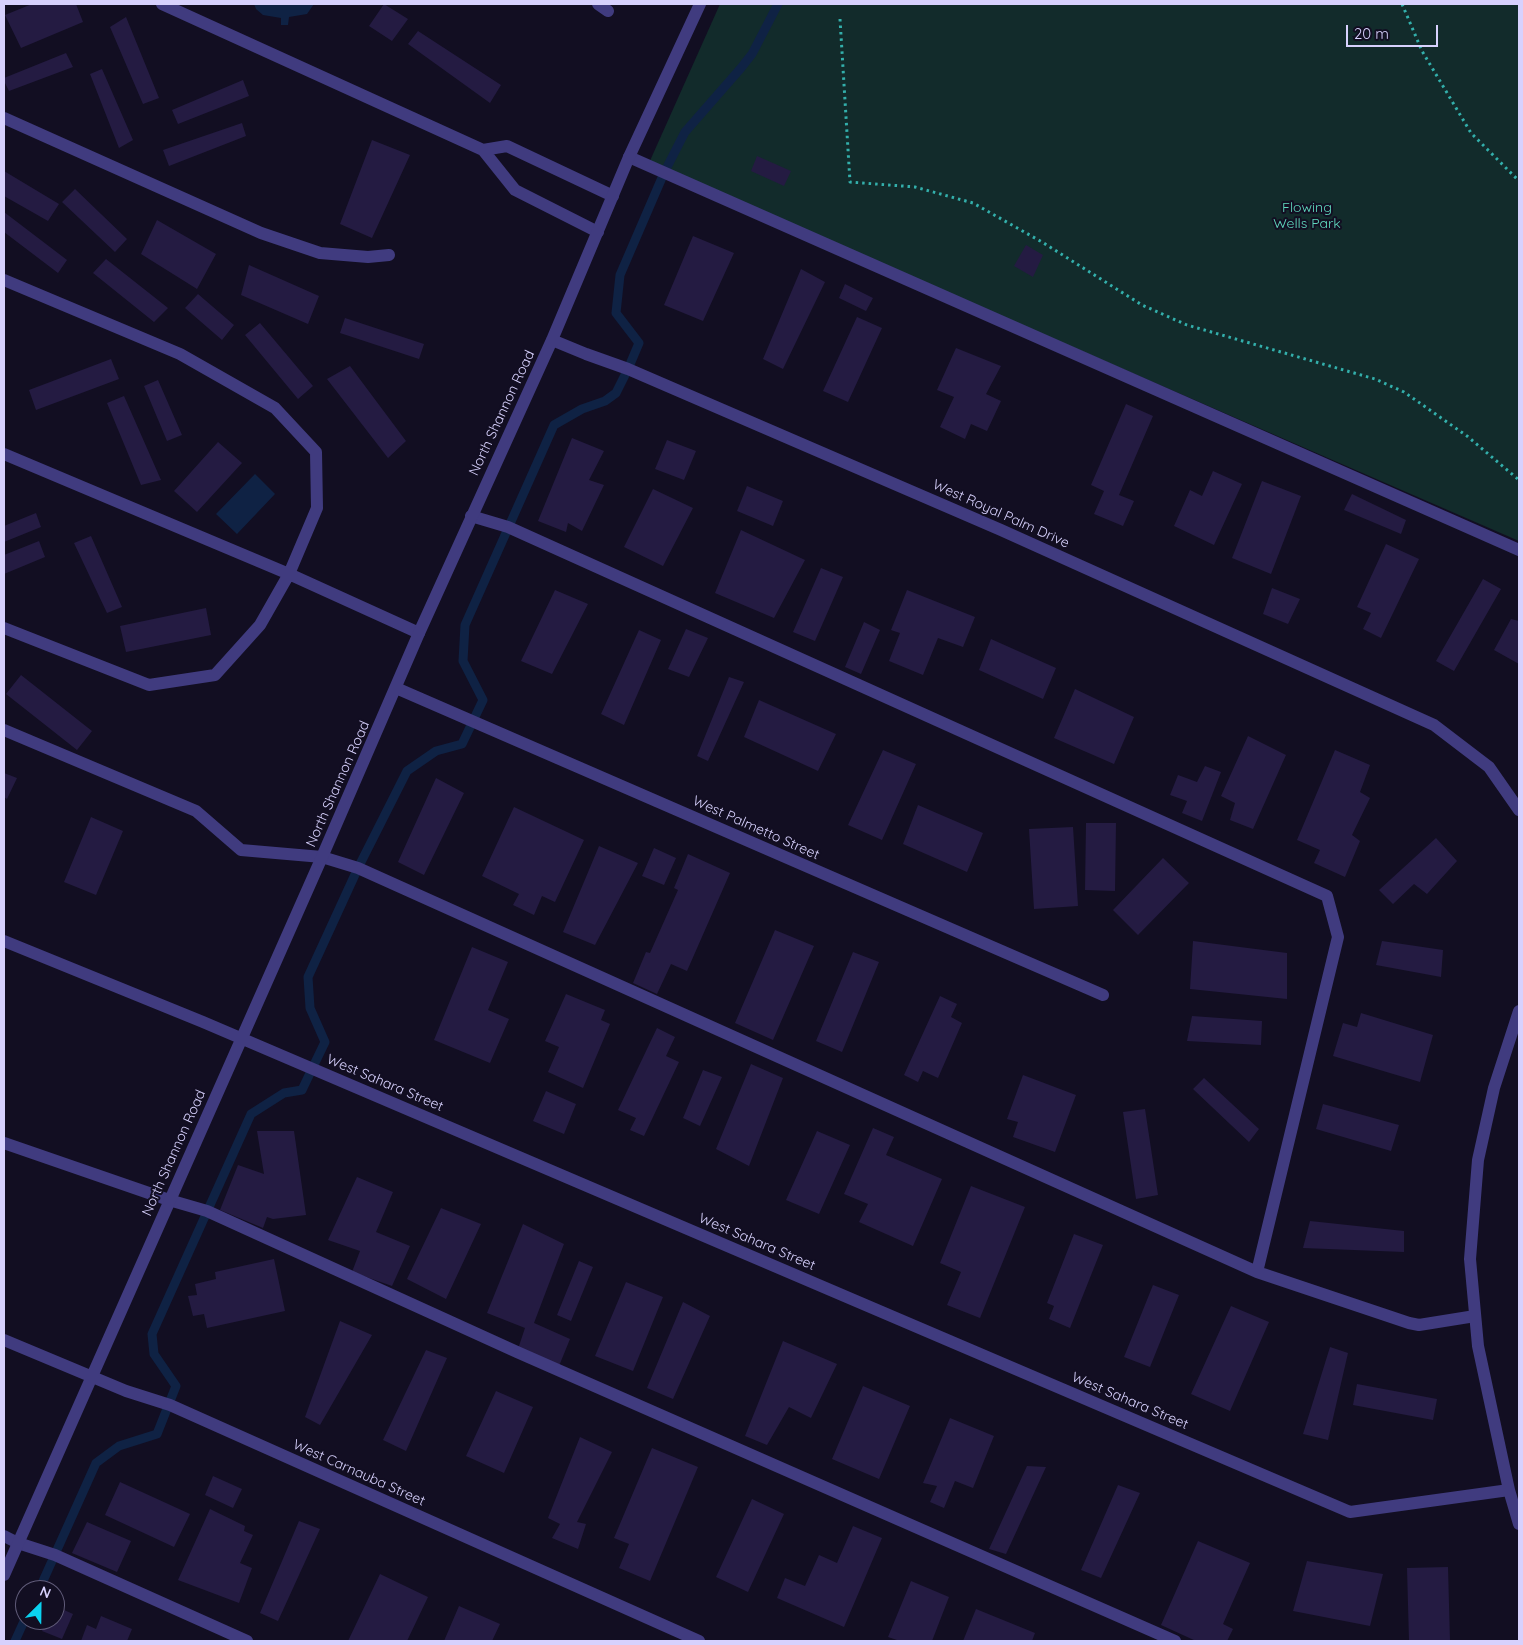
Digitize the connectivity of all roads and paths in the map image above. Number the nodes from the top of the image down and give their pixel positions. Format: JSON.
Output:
{"nodes":[{"id":1,"x":162,"y":4,"type":"edge"},
{"id":2,"x":700,"y":4,"type":"edge"},
{"id":3,"x":1402,"y":4,"type":"edge"},
{"id":4,"x":840,"y":19,"type":"dead end"},
{"id":5,"x":4,"y":118,"type":"edge"},
{"id":6,"x":483,"y":150,"type":"junction"},
{"id":7,"x":629,"y":157,"type":"junction"},
{"id":8,"x":1519,"y":181,"type":"edge"},
{"id":9,"x":613,"y":196,"type":"junction"},
{"id":10,"x":598,"y":232,"type":"junction"},
{"id":11,"x":389,"y":255,"type":"dead end"},
{"id":12,"x":4,"y":280,"type":"edge"},
{"id":13,"x":552,"y":340,"type":"junction"},
{"id":14,"x":4,"y":454,"type":"edge"},
{"id":15,"x":1519,"y":480,"type":"edge"},
{"id":16,"x":471,"y":516,"type":"junction"},
{"id":17,"x":1519,"y":550,"type":"edge"},
{"id":18,"x":289,"y":574,"type":"junction"},
{"id":19,"x":4,"y":628,"type":"edge"},
{"id":20,"x":419,"y":633,"type":"junction"},
{"id":21,"x":396,"y":688,"type":"junction"},
{"id":22,"x":4,"y":730,"type":"edge"},
{"id":23,"x":1519,"y":810,"type":"edge"},
{"id":24,"x":322,"y":857,"type":"junction"},
{"id":25,"x":4,"y":941,"type":"edge"},
{"id":26,"x":1103,"y":995,"type":"dead end"},
{"id":27,"x":1519,"y":1011,"type":"edge"},
{"id":28,"x":242,"y":1039,"type":"junction"},
{"id":29,"x":4,"y":1143,"type":"edge"},
{"id":30,"x":169,"y":1200,"type":"junction"},
{"id":31,"x":1257,"y":1272,"type":"junction"},
{"id":32,"x":1475,"y":1316,"type":"junction"},
{"id":33,"x":4,"y":1340,"type":"edge"},
{"id":34,"x":90,"y":1376,"type":"junction"},
{"id":35,"x":1509,"y":1490,"type":"junction"},
{"id":36,"x":1519,"y":1524,"type":"edge"},
{"id":37,"x":4,"y":1536,"type":"edge"},
{"id":38,"x":18,"y":1543,"type":"junction"},
{"id":39,"x":4,"y":1575,"type":"edge"},
{"id":40,"x":247,"y":1641,"type":"edge"},
{"id":41,"x":699,"y":1641,"type":"edge"},
{"id":42,"x":1175,"y":1641,"type":"edge"}],
"edges":[{"from":1,"to":6,"type":"street"},
{"from":2,"to":7,"type":"street","name":"North Shannon Road"},
{"from":3,"to":8,"type":"path"},
{"from":4,"to":15,"type":"path"},
{"from":5,"to":11,"type":"street"},
{"from":6,"to":9,"type":"street"},
{"from":6,"to":10,"type":"street"},
{"from":7,"to":9,"type":"street","name":"North Shannon Road"},
{"from":7,"to":17,"type":"street"},
{"from":9,"to":10,"type":"street","name":"North Shannon Road"},
{"from":10,"to":13,"type":"street","name":"North Shannon Road"},
{"from":12,"to":18,"type":"street"},
{"from":13,"to":16,"type":"street","name":"North Shannon Road"},
{"from":13,"to":23,"type":"street","name":"West Royal Palm Drive"},
{"from":14,"to":18,"type":"street"},
{"from":16,"to":20,"type":"street","name":"North Shannon Road"},
{"from":16,"to":31,"type":"street"},
{"from":18,"to":19,"type":"street"},
{"from":18,"to":20,"type":"street"},
{"from":20,"to":21,"type":"street","name":"North Shannon Road"},
{"from":21,"to":24,"type":"street","name":"North Shannon Road"},
{"from":21,"to":26,"type":"street","name":"West Palmetto Street"},
{"from":22,"to":24,"type":"street"},
{"from":24,"to":28,"type":"street","name":"North Shannon Road"},
{"from":24,"to":31,"type":"street"},
{"from":25,"to":28,"type":"street","name":"West Sahara Street"},
{"from":27,"to":32,"type":"street"},
{"from":28,"to":30,"type":"street","name":"North Shannon Road"},
{"from":28,"to":35,"type":"street","name":"West Sahara Street"},
{"from":29,"to":30,"type":"street"},
{"from":30,"to":34,"type":"street","name":"North Shannon Road"},
{"from":30,"to":42,"type":"street"},
{"from":31,"to":32,"type":"street"},
{"from":32,"to":35,"type":"street"},
{"from":33,"to":34,"type":"street","name":"West Carnauba Street"},
{"from":34,"to":38,"type":"street","name":"North Shannon Road"},
{"from":34,"to":41,"type":"street","name":"West Carnauba Street"},
{"from":35,"to":36,"type":"street"},
{"from":37,"to":38,"type":"street"},
{"from":38,"to":39,"type":"street","name":"North Shannon Road"},
{"from":38,"to":40,"type":"street"}]}
